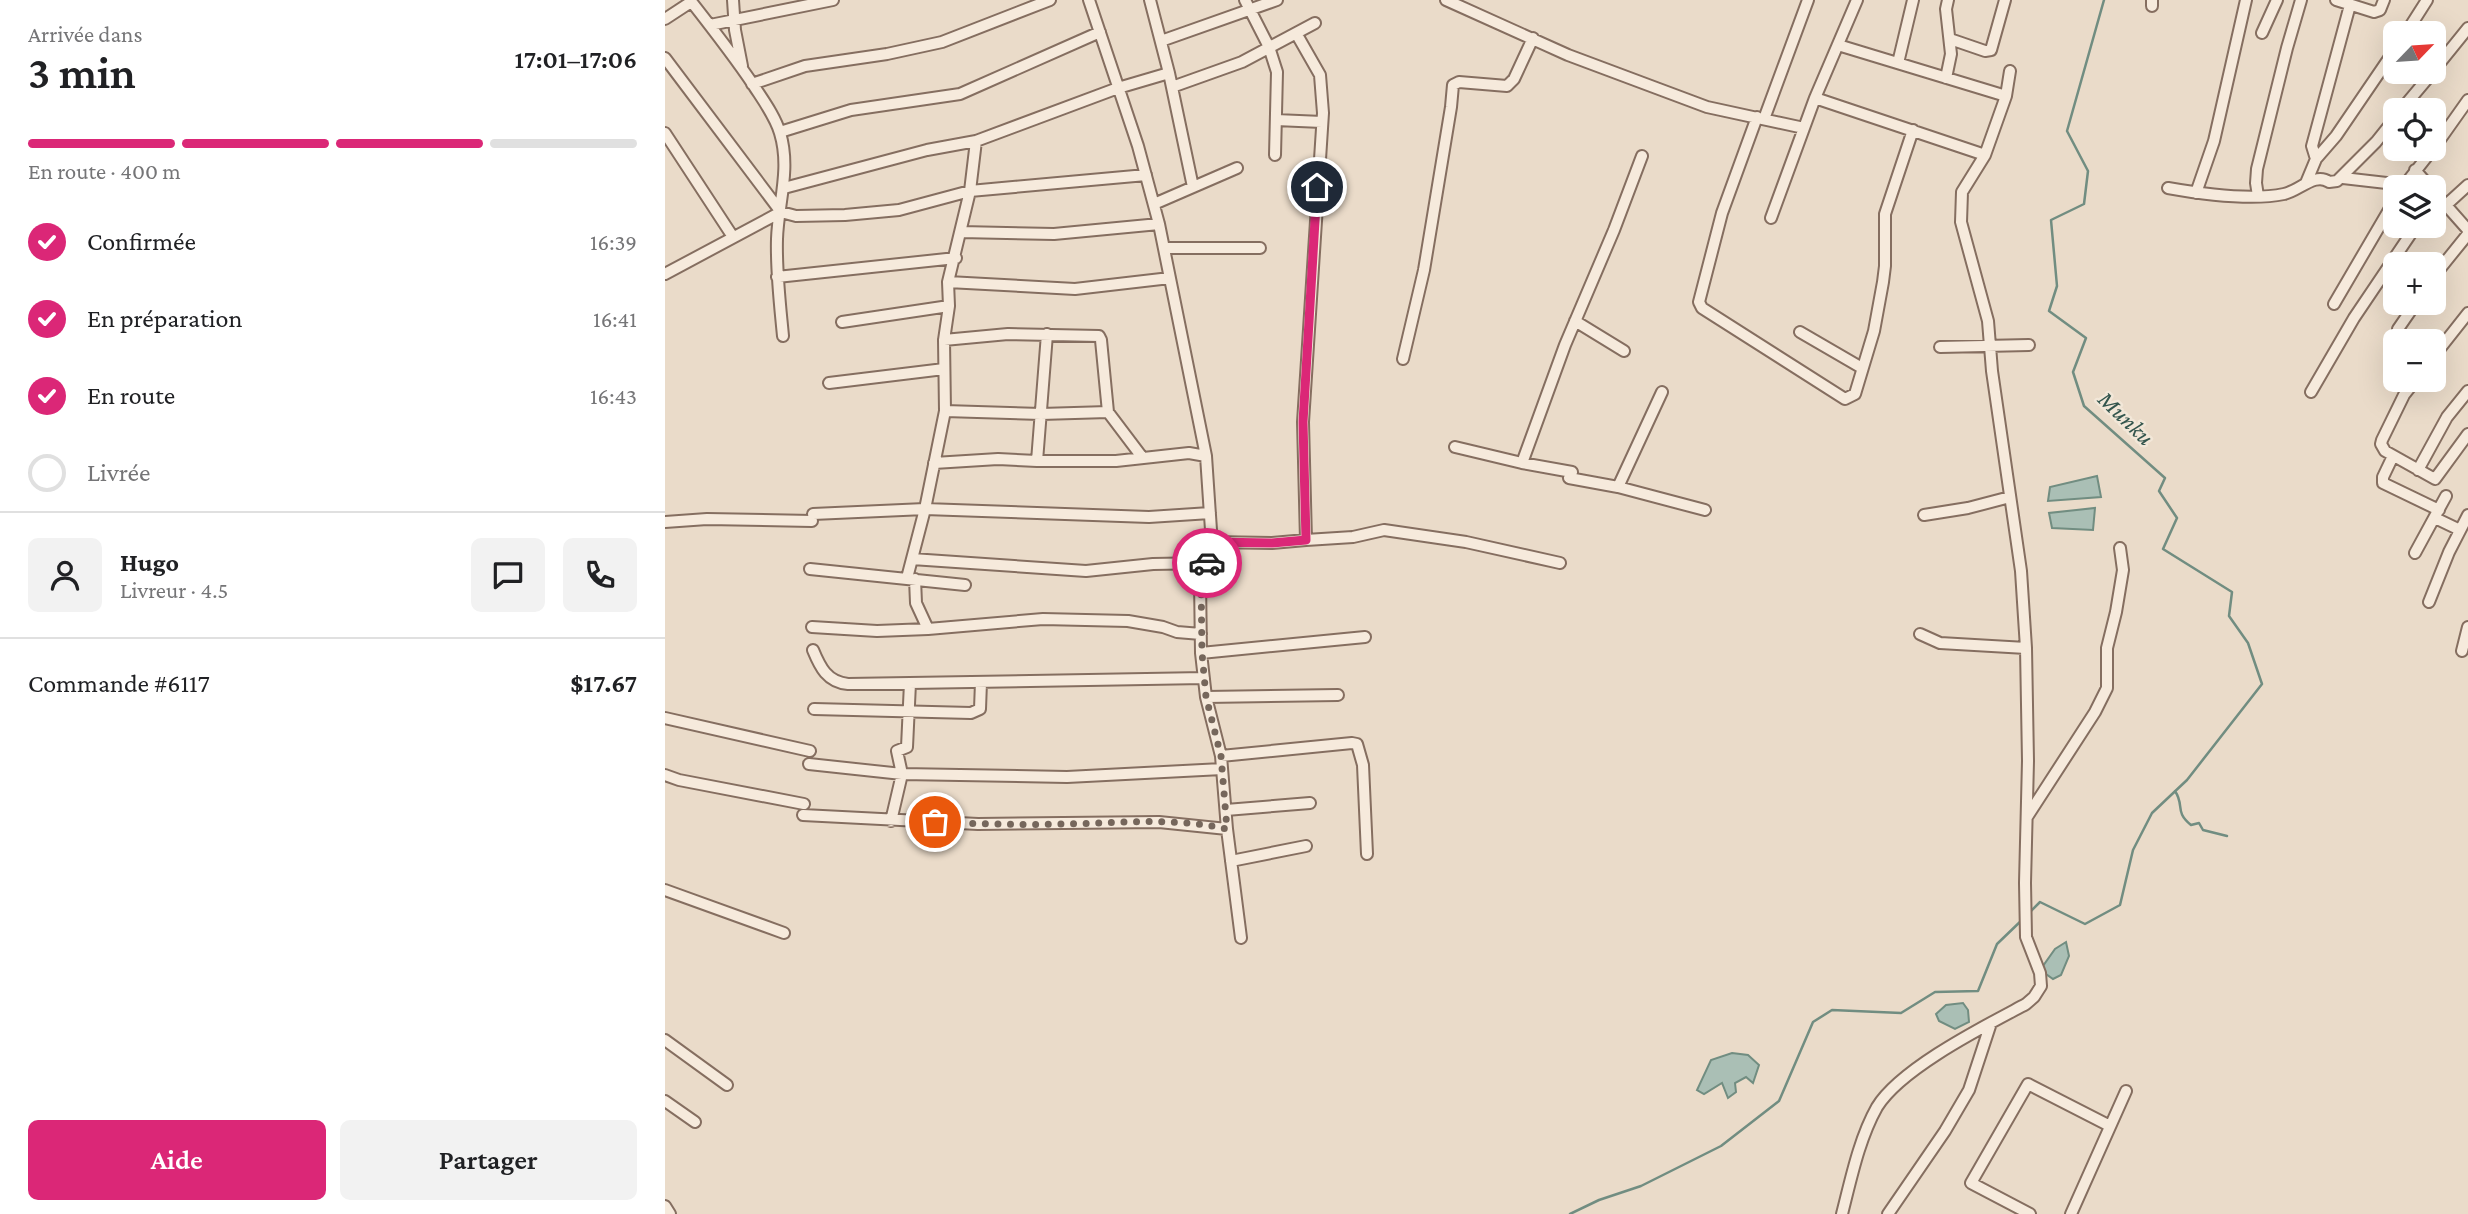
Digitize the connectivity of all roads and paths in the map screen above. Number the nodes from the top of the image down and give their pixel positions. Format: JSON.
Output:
{"nodes":[{"id":1,"x":733,"y":0,"type":"edge"},
{"id":2,"x":833,"y":0,"type":"edge"},
{"id":3,"x":1050,"y":0,"type":"edge"},
{"id":4,"x":1089,"y":0,"type":"edge"},
{"id":5,"x":1277,"y":0,"type":"edge"},
{"id":6,"x":1446,"y":0,"type":"edge"},
{"id":7,"x":1808,"y":0,"type":"edge"},
{"id":8,"x":1857,"y":0,"type":"edge"},
{"id":9,"x":1913,"y":0,"type":"edge"},
{"id":10,"x":1948,"y":0,"type":"edge"},
{"id":11,"x":2005,"y":0,"type":"edge"},
{"id":12,"x":2246,"y":0,"type":"edge"},
{"id":13,"x":2277,"y":0,"type":"edge"},
{"id":14,"x":2301,"y":0,"type":"edge"},
{"id":15,"x":2336,"y":0,"type":"edge"},
{"id":16,"x":2384,"y":0,"type":"edge"},
{"id":17,"x":2427,"y":0,"type":"edge"},
{"id":18,"x":691,"y":1,"type":"edge"},
{"id":19,"x":1152,"y":1,"type":"edge"},
{"id":20,"x":1247,"y":5,"type":"edge"},
{"id":21,"x":2350,"y":5,"type":"junction"},
{"id":22,"x":665,"y":19,"type":"edge"},
{"id":23,"x":735,"y":21,"type":"junction"},
{"id":24,"x":2414,"y":21,"type":"edge"},
{"id":25,"x":1315,"y":23,"type":"dead end"},
{"id":26,"x":710,"y":24,"type":"junction"},
{"id":27,"x":2468,"y":29,"type":"edge"},
{"id":28,"x":1100,"y":32,"type":"junction"},
{"id":29,"x":1296,"y":33,"type":"junction"},
{"id":30,"x":2262,"y":33,"type":"dead end"},
{"id":31,"x":1533,"y":38,"type":"junction"},
{"id":32,"x":1950,"y":39,"type":"junction"},
{"id":33,"x":1161,"y":41,"type":"junction"},
{"id":34,"x":1838,"y":45,"type":"junction"},
{"id":35,"x":1269,"y":47,"type":"junction"},
{"id":36,"x":2447,"y":55,"type":"edge"},
{"id":37,"x":665,"y":58,"type":"edge"},
{"id":38,"x":1898,"y":63,"type":"junction"},
{"id":39,"x":2383,"y":67,"type":"edge"},
{"id":40,"x":743,"y":69,"type":"junction"},
{"id":41,"x":2010,"y":71,"type":"dead end"},
{"id":42,"x":1169,"y":73,"type":"junction"},
{"id":43,"x":1946,"y":78,"type":"junction"},
{"id":44,"x":752,"y":84,"type":"junction"},
{"id":45,"x":2423,"y":84,"type":"edge"},
{"id":46,"x":1172,"y":87,"type":"junction"},
{"id":47,"x":1118,"y":88,"type":"junction"},
{"id":48,"x":2005,"y":96,"type":"junction"},
{"id":49,"x":1815,"y":98,"type":"junction"},
{"id":50,"x":2411,"y":98,"type":"edge"},
{"id":51,"x":2468,"y":100,"type":"edge"},
{"id":52,"x":1761,"y":118,"type":"junction"},
{"id":53,"x":1276,"y":120,"type":"junction"},
{"id":54,"x":1322,"y":122,"type":"junction"},
{"id":55,"x":1804,"y":128,"type":"junction"},
{"id":56,"x":1913,"y":131,"type":"junction"},
{"id":57,"x":2446,"y":131,"type":"edge"},
{"id":58,"x":780,"y":132,"type":"junction"},
{"id":59,"x":665,"y":133,"type":"edge"},
{"id":60,"x":2383,"y":133,"type":"edge"},
{"id":61,"x":976,"y":141,"type":"junction"},
{"id":62,"x":1275,"y":155,"type":"dead end"},
{"id":63,"x":1985,"y":155,"type":"junction"},
{"id":64,"x":1642,"y":156,"type":"dead end"},
{"id":65,"x":2316,"y":159,"type":"junction"},
{"id":66,"x":2423,"y":161,"type":"edge"},
{"id":67,"x":1237,"y":168,"type":"dead end"},
{"id":68,"x":2415,"y":170,"type":"junction"},
{"id":69,"x":1146,"y":175,"type":"junction"},
{"id":70,"x":2412,"y":175,"type":"edge"},
{"id":71,"x":2419,"y":175,"type":"edge"},
{"id":72,"x":2343,"y":178,"type":"junction"},
{"id":73,"x":2306,"y":183,"type":"junction"},
{"id":74,"x":2383,"y":183,"type":"edge"},
{"id":75,"x":2468,"y":185,"type":"edge"},
{"id":76,"x":1193,"y":187,"type":"junction"},
{"id":77,"x":784,"y":188,"type":"junction"},
{"id":78,"x":2168,"y":188,"type":"dead end"},
{"id":79,"x":971,"y":191,"type":"junction"},
{"id":80,"x":2196,"y":193,"type":"junction"},
{"id":81,"x":2258,"y":196,"type":"junction"},
{"id":82,"x":1154,"y":204,"type":"junction"},
{"id":83,"x":2446,"y":205,"type":"joint"},
{"id":84,"x":781,"y":212,"type":"junction"},
{"id":85,"x":1771,"y":218,"type":"dead end"},
{"id":86,"x":2383,"y":220,"type":"edge"},
{"id":87,"x":1159,"y":224,"type":"junction"},
{"id":88,"x":961,"y":232,"type":"junction"},
{"id":89,"x":2468,"y":232,"type":"edge"},
{"id":90,"x":733,"y":237,"type":"junction"},
{"id":91,"x":2408,"y":238,"type":"edge"},
{"id":92,"x":1260,"y":247,"type":"dead end"},
{"id":93,"x":1164,"y":248,"type":"junction"},
{"id":94,"x":956,"y":258,"type":"junction"},
{"id":95,"x":2446,"y":260,"type":"edge"},
{"id":96,"x":665,"y":274,"type":"edge"},
{"id":97,"x":777,"y":277,"type":"junction"},
{"id":98,"x":1170,"y":278,"type":"junction"},
{"id":99,"x":948,"y":282,"type":"junction"},
{"id":100,"x":2334,"y":304,"type":"dead end"},
{"id":101,"x":949,"y":306,"type":"junction"},
{"id":102,"x":2468,"y":313,"type":"edge"},
{"id":103,"x":2408,"y":315,"type":"edge"},
{"id":104,"x":1576,"y":320,"type":"junction"},
{"id":105,"x":842,"y":321,"type":"dead end"},
{"id":106,"x":2398,"y":329,"type":"dead end"},
{"id":107,"x":1800,"y":332,"type":"dead end"},
{"id":108,"x":1047,"y":334,"type":"junction"},
{"id":109,"x":783,"y":336,"type":"dead end"},
{"id":110,"x":944,"y":340,"type":"junction"},
{"id":111,"x":2446,"y":341,"type":"edge"},
{"id":112,"x":1991,"y":345,"type":"junction"},
{"id":113,"x":2029,"y":345,"type":"dead end"},
{"id":114,"x":1940,"y":347,"type":"dead end"},
{"id":115,"x":1625,"y":351,"type":"dead end"},
{"id":116,"x":1403,"y":359,"type":"dead end"},
{"id":117,"x":1862,"y":368,"type":"junction"},
{"id":118,"x":944,"y":369,"type":"junction"},
{"id":119,"x":829,"y":383,"type":"dead end"},
{"id":120,"x":2468,"y":391,"type":"edge"},
{"id":121,"x":1662,"y":392,"type":"dead end"},
{"id":122,"x":2407,"y":392,"type":"edge"},
{"id":123,"x":2311,"y":393,"type":"dead end"},
{"id":124,"x":945,"y":411,"type":"junction"},
{"id":125,"x":1108,"y":412,"type":"junction"},
{"id":126,"x":1041,"y":414,"type":"junction"},
{"id":127,"x":2468,"y":434,"type":"edge"},
{"id":128,"x":1455,"y":447,"type":"dead end"},
{"id":129,"x":1206,"y":456,"type":"junction"},
{"id":130,"x":2393,"y":456,"type":"junction"},
{"id":131,"x":1142,"y":457,"type":"junction"},
{"id":132,"x":1037,"y":461,"type":"junction"},
{"id":133,"x":934,"y":463,"type":"junction"},
{"id":134,"x":1522,"y":463,"type":"junction"},
{"id":135,"x":2418,"y":470,"type":"junction"},
{"id":136,"x":1618,"y":487,"type":"junction"},
{"id":137,"x":2446,"y":496,"type":"dead end"},
{"id":138,"x":2010,"y":497,"type":"junction"},
{"id":139,"x":925,"y":509,"type":"junction"},
{"id":140,"x":1705,"y":510,"type":"dead end"},
{"id":141,"x":1210,"y":513,"type":"junction"},
{"id":142,"x":2437,"y":514,"type":"junction"},
{"id":143,"x":1924,"y":515,"type":"dead end"},
{"id":144,"x":2468,"y":515,"type":"edge"},
{"id":145,"x":665,"y":522,"type":"edge"},
{"id":146,"x":2460,"y":530,"type":"junction"},
{"id":147,"x":1306,"y":540,"type":"junction"},
{"id":148,"x":1211,"y":542,"type":"junction"},
{"id":149,"x":2120,"y":548,"type":"dead end"},
{"id":150,"x":2416,"y":553,"type":"dead end"},
{"id":151,"x":912,"y":559,"type":"junction"},
{"id":152,"x":1207,"y":563,"type":"junction"},
{"id":153,"x":1560,"y":563,"type":"dead end"},
{"id":154,"x":810,"y":569,"type":"dead end"},
{"id":155,"x":911,"y":578,"type":"junction"},
{"id":156,"x":965,"y":585,"type":"dead end"},
{"id":157,"x":2429,"y":602,"type":"dead end"},
{"id":158,"x":812,"y":627,"type":"dead end"},
{"id":159,"x":2468,"y":627,"type":"edge"},
{"id":160,"x":928,"y":629,"type":"junction"},
{"id":161,"x":1201,"y":634,"type":"junction"},
{"id":162,"x":1920,"y":634,"type":"dead end"},
{"id":163,"x":1365,"y":637,"type":"dead end"},
{"id":164,"x":2026,"y":648,"type":"junction"},
{"id":165,"x":813,"y":650,"type":"dead end"},
{"id":166,"x":2462,"y":650,"type":"dead end"},
{"id":167,"x":1202,"y":653,"type":"junction"},
{"id":168,"x":1204,"y":678,"type":"junction"},
{"id":169,"x":981,"y":682,"type":"junction"},
{"id":170,"x":910,"y":683,"type":"junction"},
{"id":171,"x":1338,"y":695,"type":"dead end"},
{"id":172,"x":1206,"y":697,"type":"junction"},
{"id":173,"x":814,"y":709,"type":"dead end"},
{"id":174,"x":907,"y":711,"type":"junction"},
{"id":175,"x":665,"y":718,"type":"edge"},
{"id":176,"x":810,"y":751,"type":"dead end"},
{"id":177,"x":1221,"y":756,"type":"junction"},
{"id":178,"x":809,"y":764,"type":"dead end"},
{"id":179,"x":1222,"y":769,"type":"junction"},
{"id":180,"x":902,"y":774,"type":"junction"},
{"id":181,"x":665,"y":775,"type":"edge"},
{"id":182,"x":1310,"y":803,"type":"dead end"},
{"id":183,"x":1226,"y":810,"type":"junction"},
{"id":184,"x":2027,"y":817,"type":"junction"},
{"id":185,"x":891,"y":821,"type":"junction"},
{"id":186,"x":1227,"y":829,"type":"junction"},
{"id":187,"x":1306,"y":846,"type":"dead end"},
{"id":188,"x":1367,"y":853,"type":"dead end"},
{"id":189,"x":1231,"y":861,"type":"junction"},
{"id":190,"x":665,"y":890,"type":"edge"},
{"id":191,"x":783,"y":933,"type":"dead end"},
{"id":192,"x":1241,"y":938,"type":"dead end"},
{"id":193,"x":1991,"y":1023,"type":"junction"},
{"id":194,"x":665,"y":1040,"type":"edge"},
{"id":195,"x":727,"y":1086,"type":"dead end"},
{"id":196,"x":2126,"y":1091,"type":"dead end"},
{"id":197,"x":665,"y":1101,"type":"edge"},
{"id":198,"x":695,"y":1122,"type":"dead end"},
{"id":199,"x":2110,"y":1126,"type":"junction"},
{"id":200,"x":665,"y":1206,"type":"edge"},
{"id":201,"x":670,"y":1214,"type":"edge"},
{"id":202,"x":1842,"y":1214,"type":"edge"},
{"id":203,"x":1888,"y":1214,"type":"edge"},
{"id":204,"x":2029,"y":1214,"type":"edge"},
{"id":205,"x":2071,"y":1214,"type":"edge"}],
"edges":[{"from":1,"to":23,"type":"street"},
{"from":2,"to":23,"type":"street"},
{"from":3,"to":44,"type":"street"},
{"from":4,"to":28,"type":"street"},
{"from":5,"to":20,"type":"street"},
{"from":6,"to":31,"type":"street"},
{"from":7,"to":52,"type":"street"},
{"from":8,"to":34,"type":"street"},
{"from":9,"to":38,"type":"street"},
{"from":10,"to":32,"type":"street"},
{"from":11,"to":32,"type":"street"},
{"from":12,"to":80,"type":"street"},
{"from":13,"to":30,"type":"street"},
{"from":14,"to":81,"type":"street"},
{"from":15,"to":21,"type":"street"},
{"from":16,"to":21,"type":"street"},
{"from":17,"to":24,"type":"street"},
{"from":18,"to":22,"type":"street"},
{"from":18,"to":26,"type":"street"},
{"from":19,"to":33,"type":"street"},
{"from":20,"to":33,"type":"street"},
{"from":20,"to":35,"type":"street"},
{"from":21,"to":65,"type":"street"},
{"from":23,"to":26,"type":"street"},
{"from":23,"to":40,"type":"street"},
{"from":25,"to":29,"type":"street"},
{"from":26,"to":40,"type":"street"},
{"from":27,"to":36,"type":"street"},
{"from":28,"to":47,"type":"street"},
{"from":28,"to":58,"type":"street"},
{"from":29,"to":35,"type":"street"},
{"from":29,"to":54,"type":"street"},
{"from":31,"to":52,"type":"street"},
{"from":31,"to":116,"type":"street"},
{"from":32,"to":43,"type":"street"},
{"from":33,"to":42,"type":"street"},
{"from":34,"to":38,"type":"street"},
{"from":34,"to":49,"type":"street"},
{"from":35,"to":46,"type":"street"},
{"from":35,"to":53,"type":"street"},
{"from":37,"to":84,"type":"street"},
{"from":38,"to":43,"type":"street"},
{"from":39,"to":65,"type":"street"},
{"from":40,"to":44,"type":"street"},
{"from":41,"to":48,"type":"street"},
{"from":42,"to":46,"type":"street"},
{"from":42,"to":47,"type":"street"},
{"from":43,"to":48,"type":"street"},
{"from":44,"to":58,"type":"street"},
{"from":45,"to":50,"type":"street"},
{"from":46,"to":76,"type":"street"},
{"from":47,"to":61,"type":"street"},
{"from":47,"to":69,"type":"street"},
{"from":48,"to":63,"type":"street"},
{"from":49,"to":55,"type":"street"},
{"from":49,"to":56,"type":"street"},
{"from":51,"to":57,"type":"street"},
{"from":52,"to":55,"type":"street"},
{"from":52,"to":117,"type":"street"},
{"from":53,"to":54,"type":"street"},
{"from":53,"to":62,"type":"street"},
{"from":54,"to":147,"type":"street"},
{"from":55,"to":85,"type":"street"},
{"from":56,"to":63,"type":"street"},
{"from":56,"to":117,"type":"street"},
{"from":58,"to":77,"type":"street"},
{"from":59,"to":90,"type":"street"},
{"from":60,"to":72,"type":"street"},
{"from":61,"to":77,"type":"street"},
{"from":61,"to":79,"type":"street"},
{"from":63,"to":112,"type":"street"},
{"from":64,"to":104,"type":"street"},
{"from":65,"to":73,"type":"street"},
{"from":66,"to":68,"type":"street"},
{"from":67,"to":76,"type":"street"},
{"from":68,"to":70,"type":"street"},
{"from":68,"to":71,"type":"street"},
{"from":69,"to":79,"type":"street"},
{"from":69,"to":82,"type":"street"},
{"from":72,"to":73,"type":"street"},
{"from":72,"to":74,"type":"street"},
{"from":73,"to":81,"type":"street"},
{"from":75,"to":83,"type":"street"},
{"from":76,"to":82,"type":"street"},
{"from":77,"to":84,"type":"street"},
{"from":78,"to":80,"type":"street"},
{"from":79,"to":84,"type":"street"},
{"from":79,"to":88,"type":"street"},
{"from":80,"to":81,"type":"street"},
{"from":82,"to":87,"type":"street"},
{"from":83,"to":89,"type":"street"},
{"from":84,"to":90,"type":"street"},
{"from":84,"to":97,"type":"street"},
{"from":86,"to":100,"type":"street"},
{"from":87,"to":88,"type":"street"},
{"from":87,"to":93,"type":"street"},
{"from":88,"to":94,"type":"street"},
{"from":89,"to":95,"type":"street"},
{"from":90,"to":96,"type":"street"},
{"from":91,"to":123,"type":"street"},
{"from":92,"to":93,"type":"street"},
{"from":93,"to":98,"type":"street"},
{"from":94,"to":97,"type":"street"},
{"from":94,"to":99,"type":"street"},
{"from":97,"to":109,"type":"street"},
{"from":98,"to":99,"type":"street"},
{"from":98,"to":129,"type":"street"},
{"from":99,"to":101,"type":"street"},
{"from":101,"to":105,"type":"street"},
{"from":101,"to":110,"type":"street"},
{"from":102,"to":111,"type":"street"},
{"from":103,"to":106,"type":"street"},
{"from":104,"to":115,"type":"street"},
{"from":104,"to":134,"type":"street"},
{"from":107,"to":117,"type":"street"},
{"from":108,"to":110,"type":"street"},
{"from":108,"to":125,"type":"street"},
{"from":108,"to":126,"type":"street"},
{"from":110,"to":118,"type":"street"},
{"from":112,"to":113,"type":"street"},
{"from":112,"to":114,"type":"street"},
{"from":112,"to":138,"type":"street"},
{"from":118,"to":119,"type":"street"},
{"from":118,"to":124,"type":"street"},
{"from":120,"to":135,"type":"street"},
{"from":121,"to":136,"type":"street"},
{"from":122,"to":130,"type":"street"},
{"from":124,"to":126,"type":"street"},
{"from":124,"to":133,"type":"street"},
{"from":125,"to":126,"type":"street"},
{"from":125,"to":131,"type":"street"},
{"from":126,"to":132,"type":"street"},
{"from":127,"to":135,"type":"street"},
{"from":128,"to":134,"type":"street"},
{"from":129,"to":131,"type":"street"},
{"from":129,"to":141,"type":"street"},
{"from":130,"to":135,"type":"street"},
{"from":130,"to":142,"type":"street"},
{"from":131,"to":132,"type":"street"},
{"from":132,"to":133,"type":"street"},
{"from":133,"to":139,"type":"street"},
{"from":134,"to":136,"type":"street"},
{"from":136,"to":140,"type":"street"},
{"from":137,"to":142,"type":"street"},
{"from":138,"to":143,"type":"street"},
{"from":138,"to":164,"type":"street"},
{"from":139,"to":141,"type":"street"},
{"from":139,"to":145,"type":"street"},
{"from":139,"to":151,"type":"street"},
{"from":141,"to":148,"type":"street"},
{"from":142,"to":146,"type":"street"},
{"from":142,"to":150,"type":"street"},
{"from":144,"to":146,"type":"street"},
{"from":146,"to":157,"type":"street"},
{"from":147,"to":148,"type":"street"},
{"from":147,"to":153,"type":"street"},
{"from":148,"to":152,"type":"street"},
{"from":149,"to":184,"type":"street"},
{"from":151,"to":152,"type":"street"},
{"from":151,"to":155,"type":"street"},
{"from":152,"to":161,"type":"street"},
{"from":154,"to":155,"type":"street"},
{"from":155,"to":156,"type":"street"},
{"from":155,"to":160,"type":"street"},
{"from":158,"to":160,"type":"street"},
{"from":159,"to":166,"type":"street"},
{"from":160,"to":161,"type":"street"},
{"from":161,"to":167,"type":"street"},
{"from":162,"to":164,"type":"street"},
{"from":163,"to":167,"type":"street"},
{"from":164,"to":184,"type":"street"},
{"from":165,"to":170,"type":"street"},
{"from":167,"to":168,"type":"street"},
{"from":168,"to":169,"type":"street"},
{"from":168,"to":172,"type":"street"},
{"from":169,"to":170,"type":"street"},
{"from":169,"to":174,"type":"street"},
{"from":170,"to":174,"type":"street"},
{"from":171,"to":172,"type":"street"},
{"from":172,"to":177,"type":"street"},
{"from":173,"to":174,"type":"street"},
{"from":174,"to":180,"type":"street"},
{"from":175,"to":176,"type":"street"},
{"from":177,"to":179,"type":"street"},
{"from":177,"to":188,"type":"street"},
{"from":178,"to":180,"type":"street"},
{"from":179,"to":180,"type":"street"},
{"from":179,"to":183,"type":"street"},
{"from":180,"to":185,"type":"street"},
{"from":181,"to":185,"type":"street"},
{"from":182,"to":183,"type":"street"},
{"from":183,"to":186,"type":"street"},
{"from":184,"to":193,"type":"street"},
{"from":185,"to":186,"type":"street"},
{"from":186,"to":189,"type":"street"},
{"from":187,"to":189,"type":"street"},
{"from":189,"to":192,"type":"street"},
{"from":190,"to":191,"type":"street"},
{"from":193,"to":202,"type":"street"},
{"from":193,"to":203,"type":"street"},
{"from":194,"to":195,"type":"street"},
{"from":196,"to":199,"type":"street"},
{"from":197,"to":198,"type":"street"},
{"from":199,"to":204,"type":"street"},
{"from":199,"to":205,"type":"street"},
{"from":200,"to":201,"type":"street"}]}
